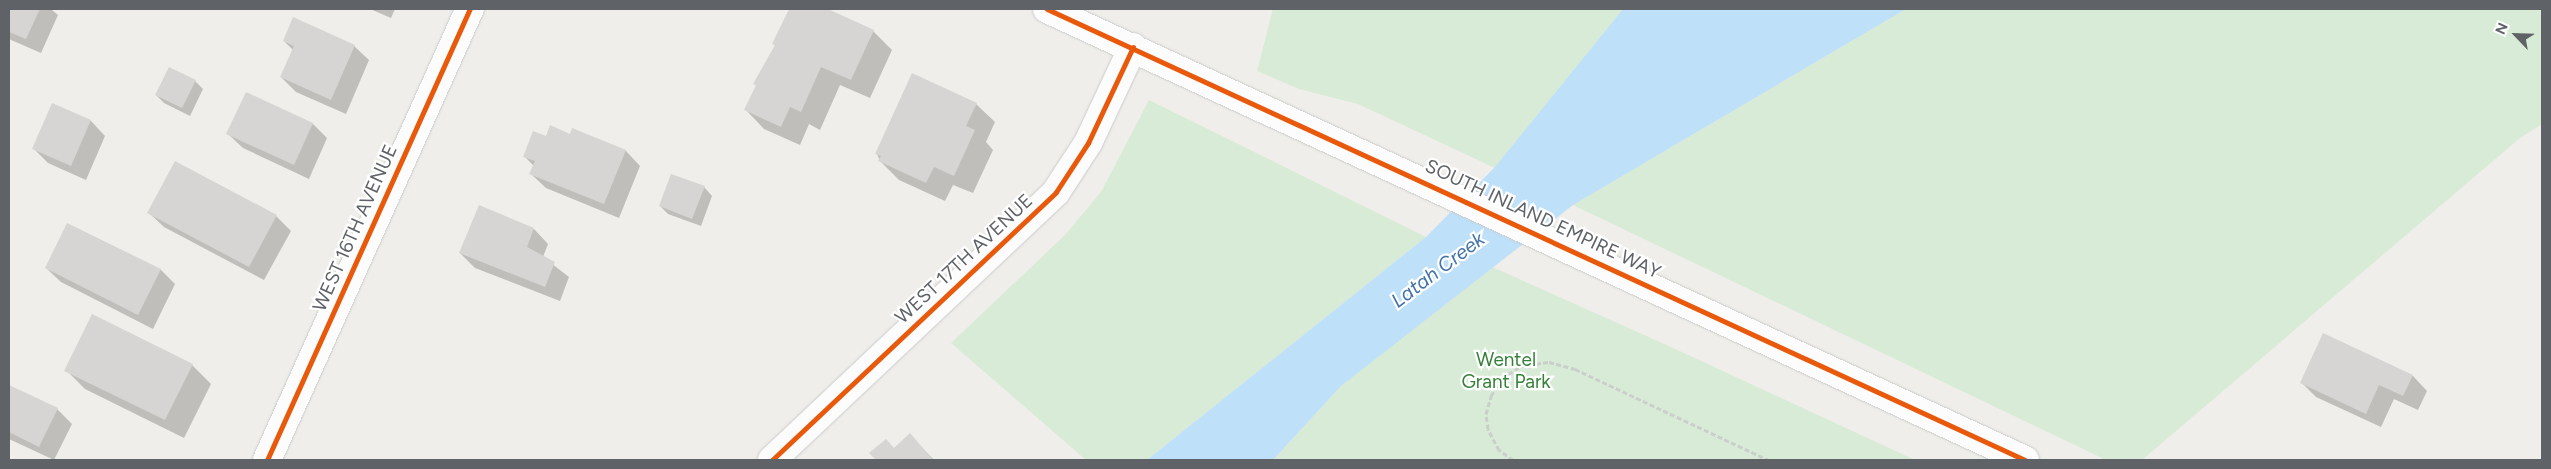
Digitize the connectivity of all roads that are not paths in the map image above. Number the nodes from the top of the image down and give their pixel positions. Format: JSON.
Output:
{"nodes":[{"id":1,"x":470,"y":9,"type":"edge"},
{"id":2,"x":1047,"y":9,"type":"edge"},
{"id":3,"x":1133,"y":47,"type":"junction"},
{"id":4,"x":267,"y":460,"type":"edge"},
{"id":5,"x":772,"y":460,"type":"edge"},
{"id":6,"x":2025,"y":460,"type":"edge"}],
"edges":[{"from":1,"to":4,"type":"street","name":"WEST 16TH AVENUE"},
{"from":2,"to":3,"type":"street","name":"SOUTH INLAND EMPIRE WAY"},
{"from":3,"to":5,"type":"street","name":"WEST 17TH AVENUE"},
{"from":3,"to":6,"type":"street","name":"SOUTH INLAND EMPIRE WAY"}]}
